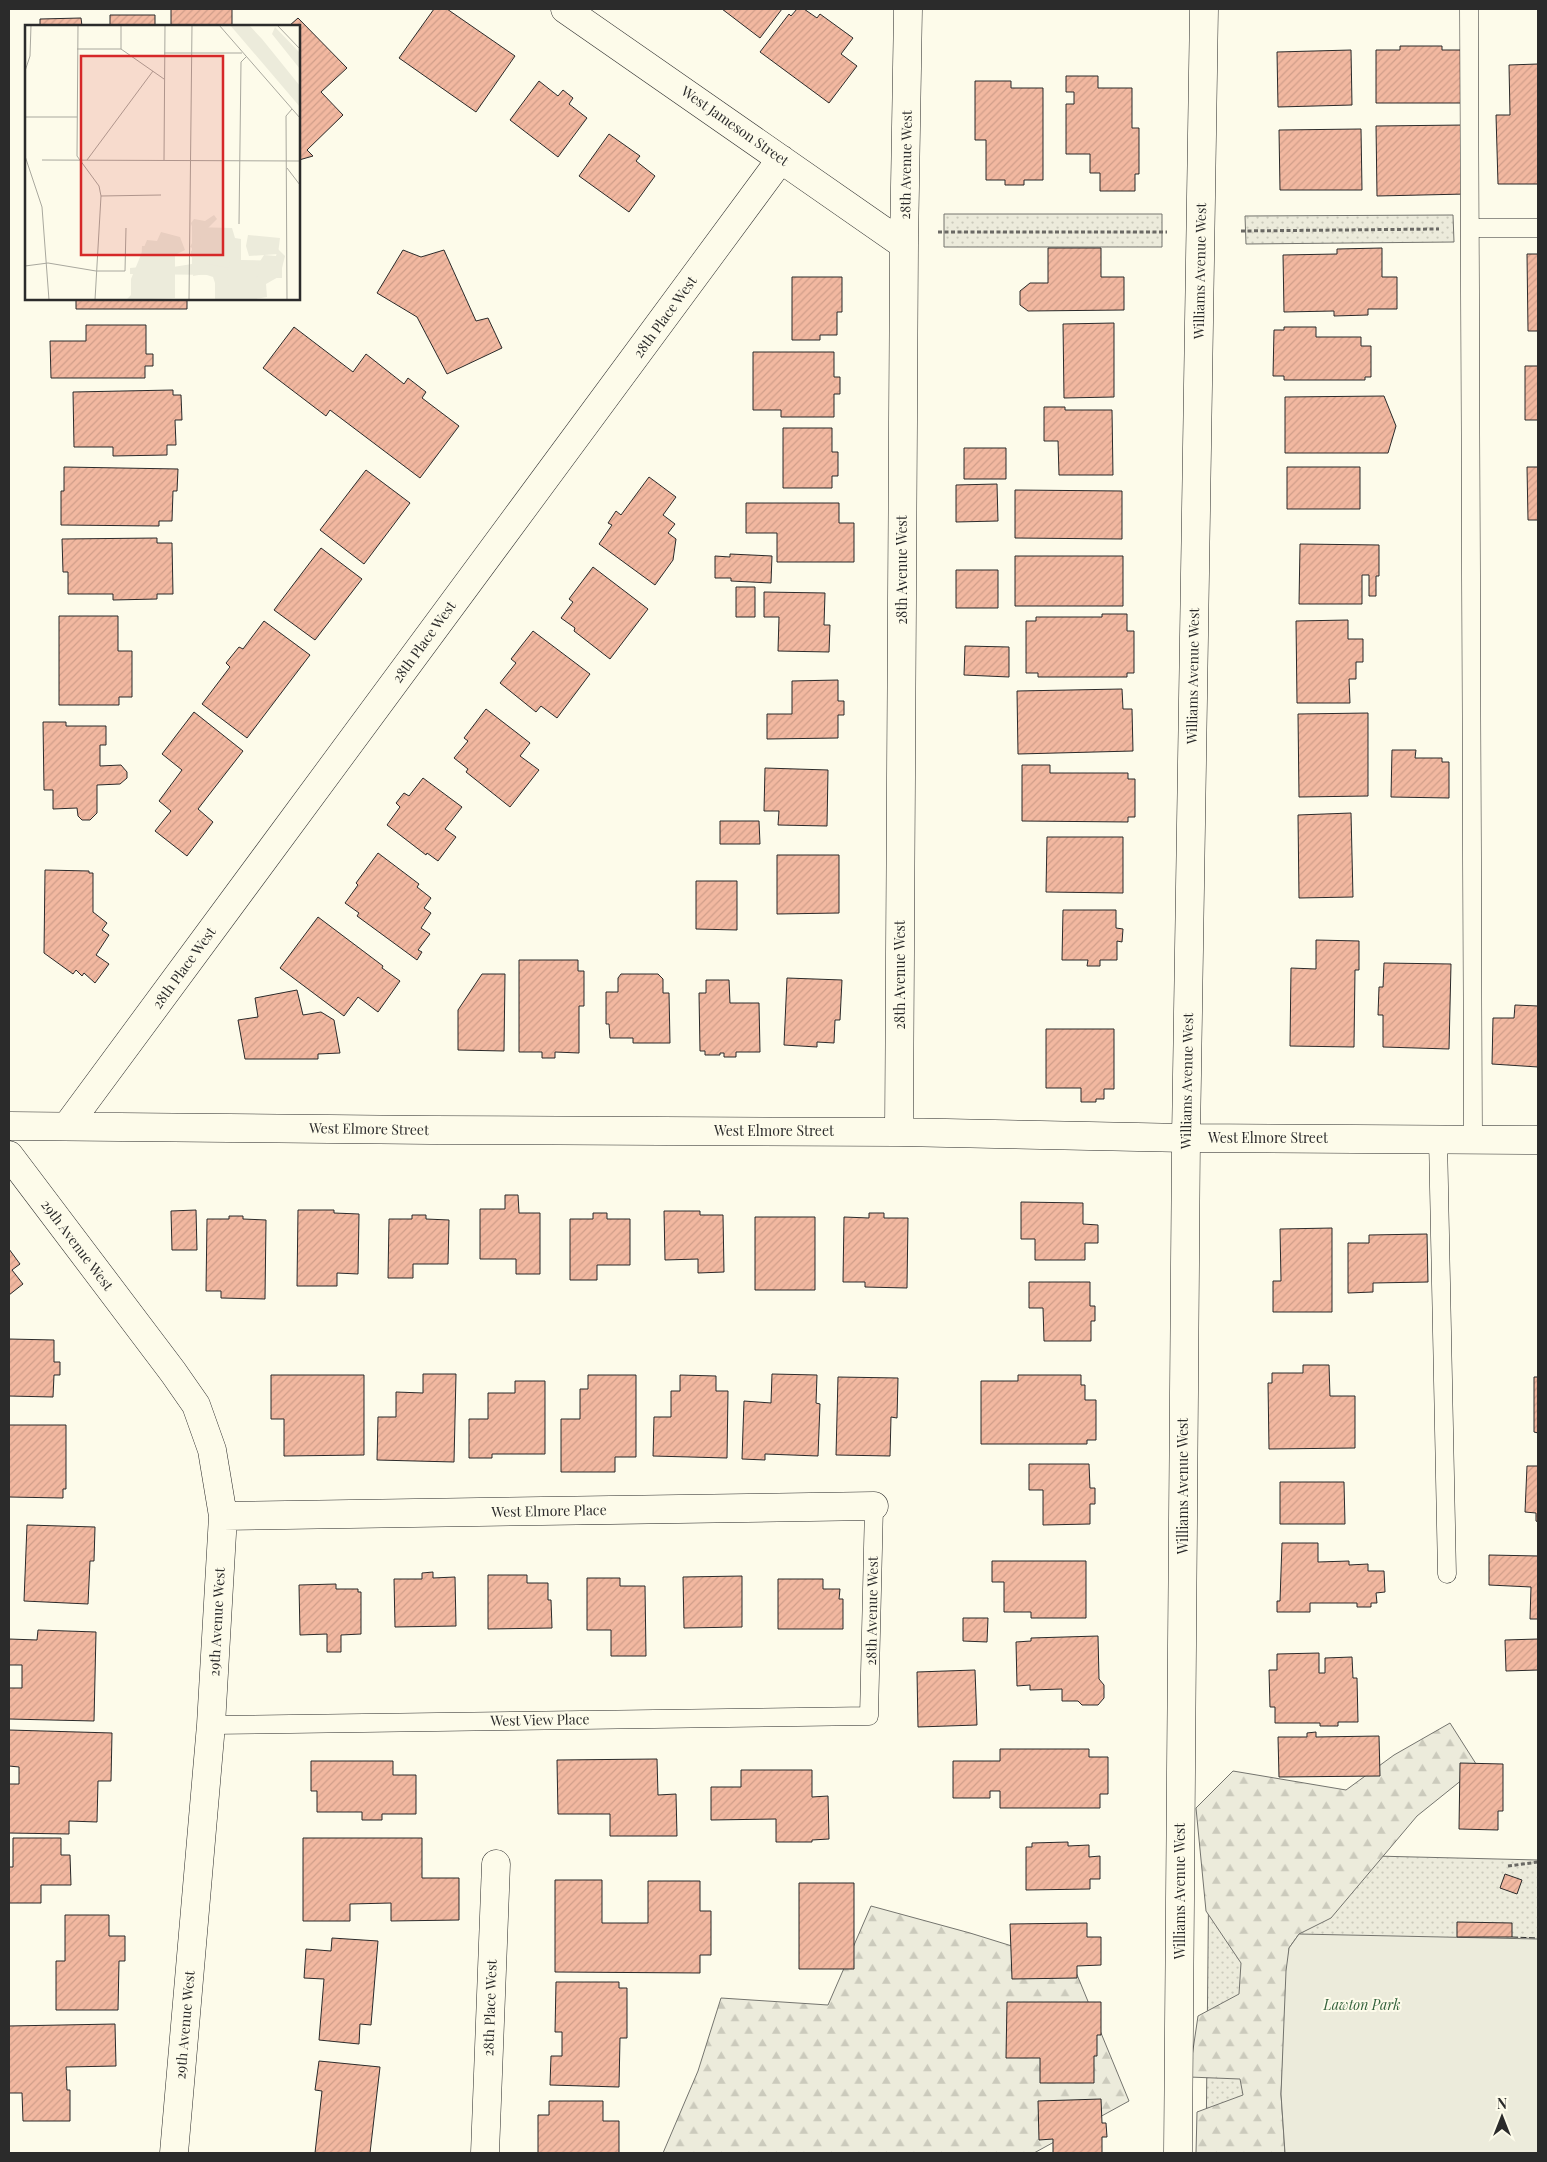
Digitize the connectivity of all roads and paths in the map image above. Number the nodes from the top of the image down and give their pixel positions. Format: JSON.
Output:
{"nodes":[{"id":1,"x":565,"y":9,"type":"edge"},
{"id":2,"x":908,"y":9,"type":"edge"},
{"id":3,"x":1204,"y":9,"type":"edge"},
{"id":4,"x":1469,"y":9,"type":"edge"},
{"id":5,"x":782,"y":158,"type":"junction"},
{"id":6,"x":1470,"y":228,"type":"junction"},
{"id":7,"x":1538,"y":228,"type":"edge"},
{"id":8,"x":1240,"y":231,"type":"dead end"},
{"id":9,"x":937,"y":232,"type":"dead end"},
{"id":10,"x":1166,"y":232,"type":"dead end"},
{"id":11,"x":904,"y":245,"type":"junction"},
{"id":12,"x":9,"y":1126,"type":"edge"},
{"id":13,"x":67,"y":1126,"type":"junction"},
{"id":14,"x":899,"y":1132,"type":"junction"},
{"id":15,"x":1186,"y":1138,"type":"junction"},
{"id":16,"x":1438,"y":1138,"type":"junction"},
{"id":17,"x":1473,"y":1140,"type":"junction"},
{"id":18,"x":1538,"y":1140,"type":"edge"},
{"id":19,"x":9,"y":1154,"type":"edge"},
{"id":20,"x":874,"y":1506,"type":"joint"},
{"id":21,"x":223,"y":1516,"type":"junction"},
{"id":22,"x":1447,"y":1574,"type":"dead end"},
{"id":23,"x":869,"y":1716,"type":"joint"},
{"id":24,"x":211,"y":1725,"type":"junction"},
{"id":25,"x":1538,"y":1862,"type":"edge"},
{"id":26,"x":496,"y":1864,"type":"dead end"},
{"id":27,"x":1508,"y":1866,"type":"dead end"},
{"id":28,"x":174,"y":2153,"type":"edge"},
{"id":29,"x":485,"y":2153,"type":"edge"},
{"id":30,"x":1178,"y":2153,"type":"edge"}],
"edges":[{"from":1,"to":5,"type":"street","name":"West Jameson Street"},
{"from":2,"to":11,"type":"street","name":"28th Avenue West"},
{"from":3,"to":15,"type":"street","name":"Williams Avenue West"},
{"from":4,"to":6,"type":"lane"},
{"from":5,"to":11,"type":"street","name":"West Jameson Street"},
{"from":5,"to":13,"type":"street","name":"28th Place West"},
{"from":6,"to":7,"type":"lane"},
{"from":6,"to":8,"type":"path"},
{"from":6,"to":17,"type":"lane"},
{"from":9,"to":10,"type":"path"},
{"from":11,"to":14,"type":"street","name":"28th Avenue West"},
{"from":12,"to":13,"type":"street","name":"West Elmore Street"},
{"from":13,"to":14,"type":"street","name":"West Elmore Street"},
{"from":14,"to":15,"type":"street","name":"West Elmore Street"},
{"from":15,"to":16,"type":"street","name":"West Elmore Street"},
{"from":15,"to":30,"type":"street","name":"Williams Avenue West"},
{"from":16,"to":17,"type":"street","name":"West Elmore Street"},
{"from":16,"to":22,"type":"lane"},
{"from":17,"to":18,"type":"street","name":"West Elmore Street"},
{"from":19,"to":21,"type":"street","name":"29th Avenue West"},
{"from":20,"to":21,"type":"street","name":"West Elmore Place"},
{"from":20,"to":23,"type":"lane","name":"28th Avenue West"},
{"from":21,"to":24,"type":"street","name":"29th Avenue West"},
{"from":23,"to":24,"type":"lane","name":"West View Place"},
{"from":24,"to":28,"type":"street","name":"29th Avenue West"},
{"from":25,"to":27,"type":"path"},
{"from":26,"to":29,"type":"street","name":"28th Place West"}]}
